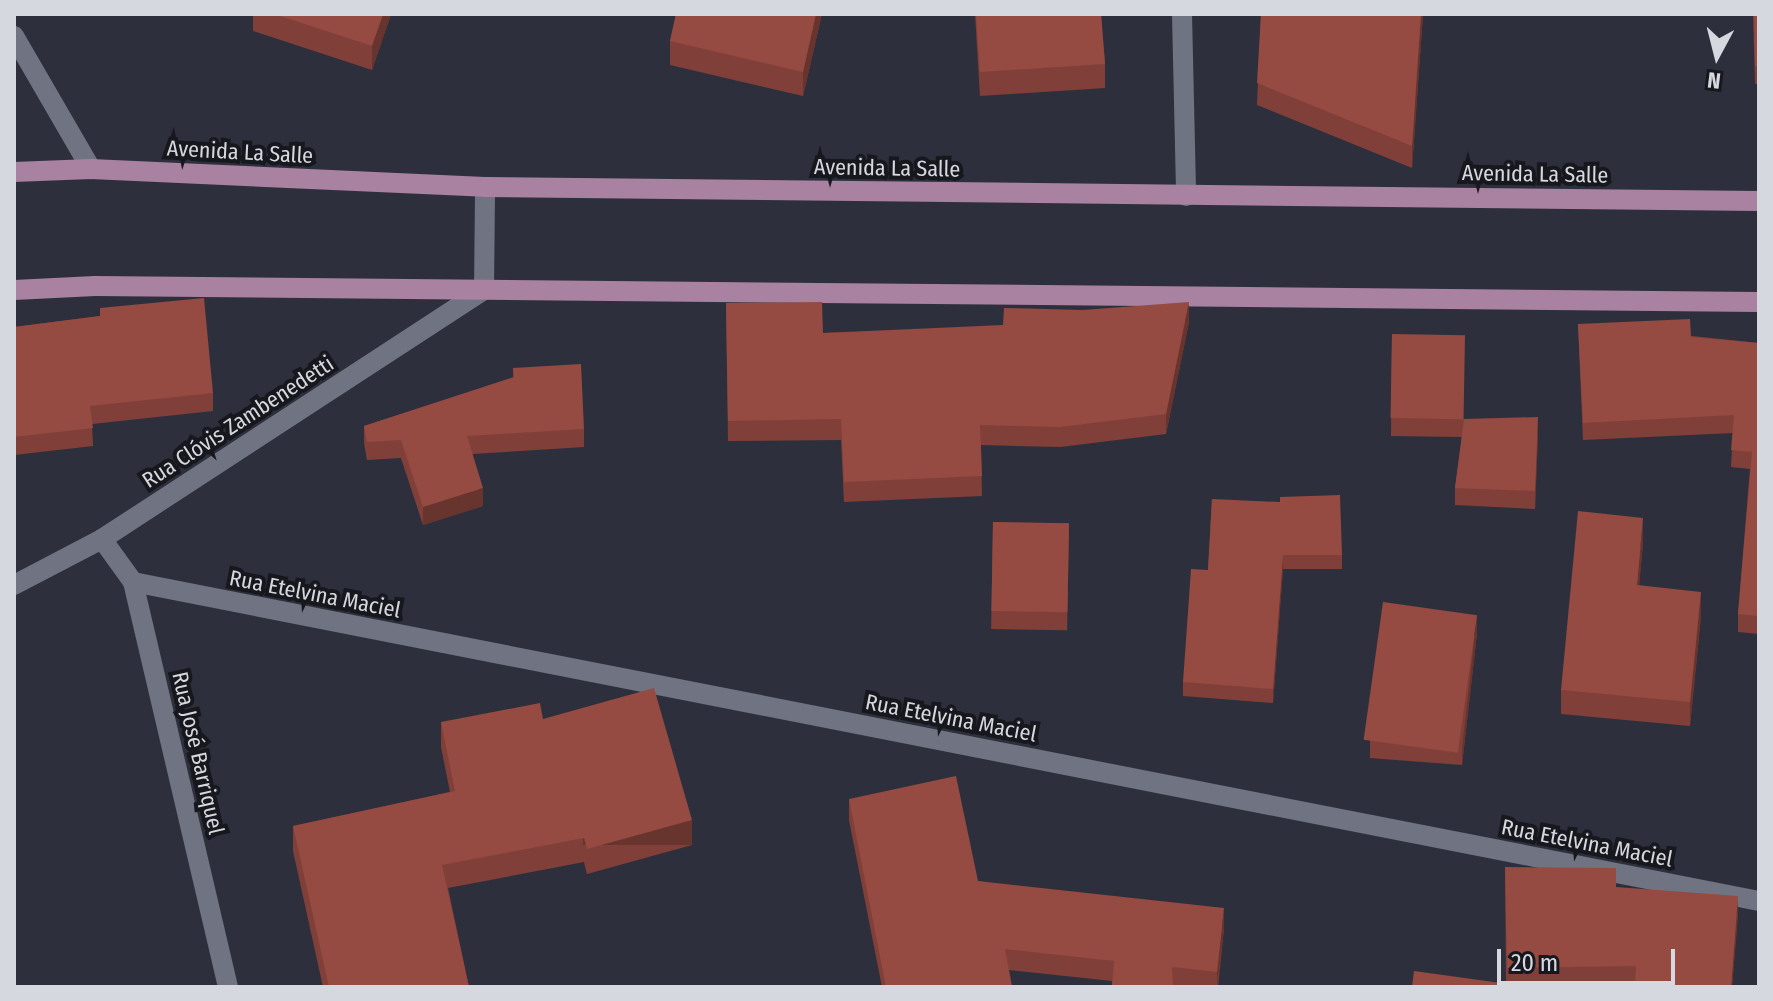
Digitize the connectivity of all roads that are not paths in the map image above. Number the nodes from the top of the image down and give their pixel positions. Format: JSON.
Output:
{"nodes":[{"id":1,"x":1182,"y":14,"type":"edge"},
{"id":2,"x":14,"y":36,"type":"edge"},
{"id":3,"x":91,"y":169,"type":"junction"},
{"id":4,"x":14,"y":172,"type":"edge"},
{"id":5,"x":485,"y":187,"type":"junction"},
{"id":6,"x":1186,"y":196,"type":"junction"},
{"id":7,"x":1759,"y":201,"type":"edge"},
{"id":8,"x":14,"y":290,"type":"edge"},
{"id":9,"x":484,"y":290,"type":"junction"},
{"id":10,"x":1759,"y":302,"type":"edge"},
{"id":11,"x":102,"y":539,"type":"junction"},
{"id":12,"x":133,"y":582,"type":"junction"},
{"id":13,"x":14,"y":585,"type":"edge"},
{"id":14,"x":1759,"y":901,"type":"edge"},
{"id":15,"x":228,"y":987,"type":"edge"}],
"edges":[{"from":1,"to":6,"type":"street"},
{"from":2,"to":3,"type":"street"},
{"from":3,"to":4,"type":"main road","name":"Avenida La Salle"},
{"from":3,"to":5,"type":"main road","name":"Avenida La Salle"},
{"from":5,"to":6,"type":"main road","name":"Avenida La Salle"},
{"from":5,"to":9,"type":"street"},
{"from":6,"to":7,"type":"main road","name":"Avenida La Salle"},
{"from":8,"to":9,"type":"main road"},
{"from":9,"to":10,"type":"main road"},
{"from":9,"to":11,"type":"street","name":"Rua Clóvis Zambenedetti"},
{"from":11,"to":12,"type":"street","name":"Rua José Barriquel"},
{"from":11,"to":13,"type":"street","name":"Rua Clóvis Zambenedetti"},
{"from":12,"to":14,"type":"street","name":"Rua Etelvina Maciel"},
{"from":12,"to":15,"type":"street","name":"Rua José Barriquel"}]}
